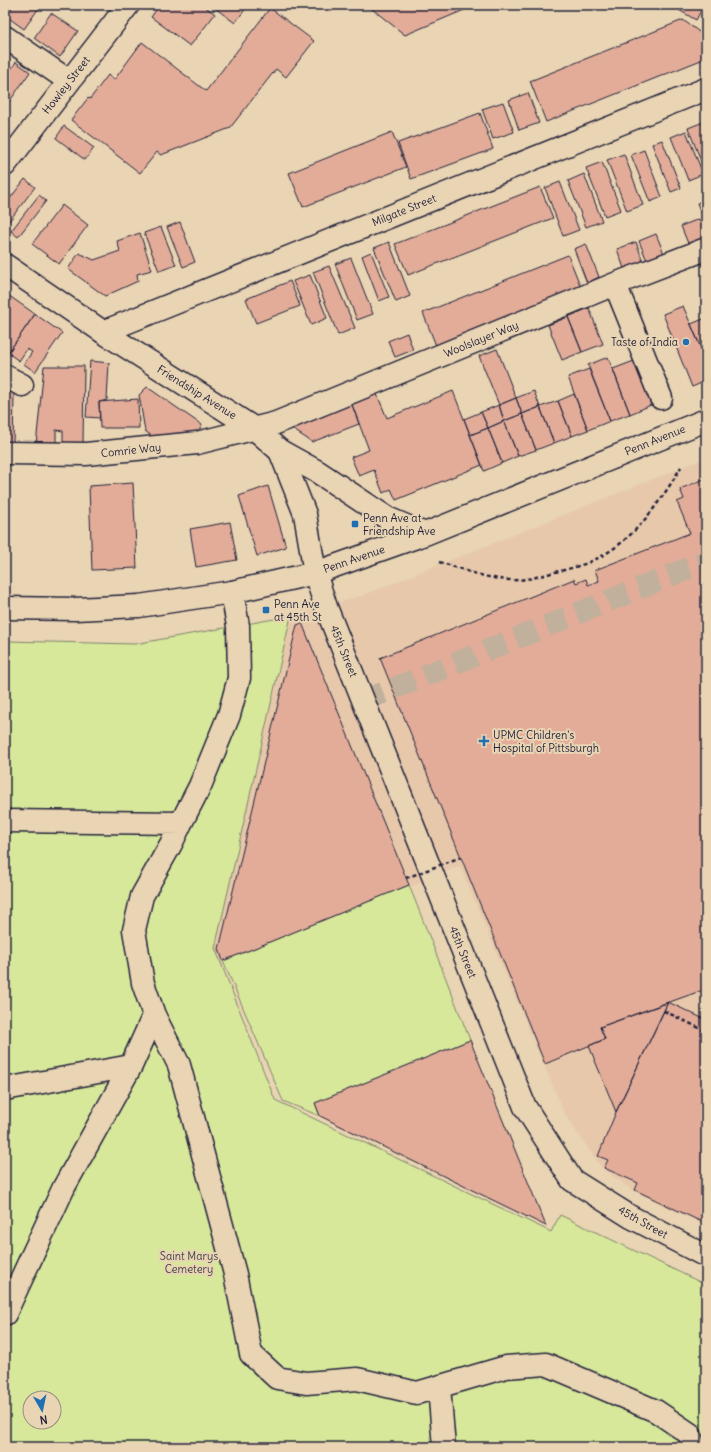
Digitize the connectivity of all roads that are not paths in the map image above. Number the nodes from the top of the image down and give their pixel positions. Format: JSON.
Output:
{"nodes":[{"id":1,"x":128,"y":5,"type":"edge"},
{"id":2,"x":5,"y":37,"type":"edge"},
{"id":3,"x":69,"y":81,"type":"junction"},
{"id":4,"x":706,"y":89,"type":"edge"},
{"id":5,"x":5,"y":165,"type":"edge"},
{"id":6,"x":706,"y":248,"type":"edge"},
{"id":7,"x":5,"y":265,"type":"edge"},
{"id":8,"x":615,"y":284,"type":"junction"},
{"id":9,"x":103,"y":332,"type":"junction"},
{"id":10,"x":661,"y":398,"type":"dead end"},
{"id":11,"x":706,"y":420,"type":"edge"},
{"id":12,"x":255,"y":429,"type":"junction"},
{"id":13,"x":280,"y":452,"type":"junction"},
{"id":14,"x":5,"y":453,"type":"edge"},
{"id":15,"x":424,"y":534,"type":"junction"},
{"id":16,"x":315,"y":573,"type":"junction"},
{"id":17,"x":232,"y":592,"type":"junction"},
{"id":18,"x":5,"y":608,"type":"edge"},
{"id":19,"x":5,"y":821,"type":"edge"},
{"id":20,"x":181,"y":823,"type":"junction"},
{"id":21,"x":154,"y":1015,"type":"junction"},
{"id":22,"x":131,"y":1066,"type":"junction"},
{"id":23,"x":5,"y":1089,"type":"edge"},
{"id":24,"x":706,"y":1256,"type":"edge"},
{"id":25,"x":5,"y":1314,"type":"edge"},
{"id":26,"x":439,"y":1387,"type":"junction"},
{"id":27,"x":444,"y":1447,"type":"edge"},
{"id":28,"x":694,"y":1447,"type":"edge"}],
"edges":[{"from":1,"to":3,"type":"street","name":"Howley Street"},
{"from":2,"to":3,"type":"street"},
{"from":3,"to":5,"type":"street","name":"Howley Street"},
{"from":4,"to":9,"type":"street","name":"Milgate Street"},
{"from":6,"to":8,"type":"street","name":"Woolslayer Way"},
{"from":7,"to":9,"type":"street","name":"Friendship Avenue"},
{"from":8,"to":10,"type":"street"},
{"from":8,"to":12,"type":"street","name":"Woolslayer Way"},
{"from":9,"to":12,"type":"street","name":"Friendship Avenue"},
{"from":11,"to":15,"type":"street","name":"Penn Avenue"},
{"from":12,"to":13,"type":"street","name":"Friendship Avenue"},
{"from":12,"to":14,"type":"street","name":"Comrie Way"},
{"from":13,"to":15,"type":"street"},
{"from":13,"to":16,"type":"street","name":"Friendship Avenue"},
{"from":15,"to":16,"type":"street","name":"Penn Avenue"},
{"from":16,"to":17,"type":"street","name":"Penn Avenue"},
{"from":16,"to":24,"type":"street","name":"45th Street"},
{"from":17,"to":18,"type":"street","name":"Penn Avenue"},
{"from":17,"to":20,"type":"street"},
{"from":19,"to":20,"type":"street"},
{"from":20,"to":21,"type":"street"},
{"from":21,"to":22,"type":"street"},
{"from":21,"to":26,"type":"street"},
{"from":22,"to":23,"type":"street"},
{"from":22,"to":25,"type":"street"},
{"from":26,"to":27,"type":"street"},
{"from":26,"to":28,"type":"street"}]}
